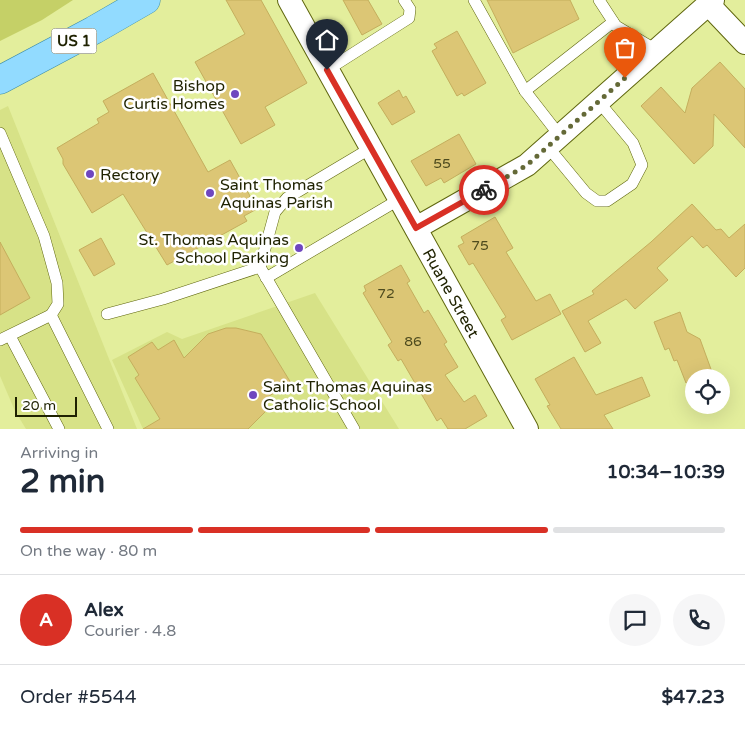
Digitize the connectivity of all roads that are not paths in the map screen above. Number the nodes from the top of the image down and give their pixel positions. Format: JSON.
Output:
{"nodes":[{"id":1,"x":146,"y":0,"type":"edge"},
{"id":2,"x":289,"y":0,"type":"edge"},
{"id":3,"x":404,"y":0,"type":"edge"},
{"id":4,"x":474,"y":0,"type":"edge"},
{"id":5,"x":599,"y":0,"type":"edge"},
{"id":6,"x":711,"y":2,"type":"edge"},
{"id":7,"x":613,"y":22,"type":"junction"},
{"id":8,"x":745,"y":43,"type":"edge"},
{"id":9,"x":656,"y":50,"type":"junction"},
{"id":10,"x":327,"y":70,"type":"junction"},
{"id":11,"x":0,"y":80,"type":"edge"},
{"id":12,"x":525,"y":91,"type":"junction"},
{"id":13,"x":599,"y":102,"type":"junction"},
{"id":14,"x":0,"y":132,"type":"edge"},
{"id":15,"x":554,"y":142,"type":"junction"},
{"id":16,"x":371,"y":148,"type":"junction"},
{"id":17,"x":400,"y":199,"type":"junction"},
{"id":18,"x":416,"y":228,"type":"junction"},
{"id":19,"x":263,"y":272,"type":"junction"},
{"id":20,"x":106,"y":314,"type":"dead end"},
{"id":21,"x":52,"y":315,"type":"junction"},
{"id":22,"x":5,"y":338,"type":"edge"},
{"id":23,"x":59,"y":429,"type":"edge"},
{"id":24,"x":108,"y":429,"type":"edge"},
{"id":25,"x":354,"y":429,"type":"edge"},
{"id":26,"x":527,"y":429,"type":"edge"}],
"edges":[{"from":1,"to":11,"type":"main road","number":"US 1"},
{"from":2,"to":10,"type":"street","name":"Ruane Street"},
{"from":3,"to":10,"type":"lane"},
{"from":4,"to":12,"type":"lane"},
{"from":5,"to":7,"type":"lane"},
{"from":6,"to":8,"type":"street"},
{"from":6,"to":9,"type":"street"},
{"from":7,"to":9,"type":"lane"},
{"from":7,"to":12,"type":"lane"},
{"from":9,"to":13,"type":"street"},
{"from":10,"to":16,"type":"street","name":"Ruane Street"},
{"from":12,"to":15,"type":"lane"},
{"from":13,"to":15,"type":"street"},
{"from":13,"to":15,"type":"lane"},
{"from":14,"to":21,"type":"lane"},
{"from":15,"to":18,"type":"street"},
{"from":16,"to":17,"type":"street","name":"Ruane Street"},
{"from":16,"to":19,"type":"lane"},
{"from":17,"to":18,"type":"street","name":"Ruane Street"},
{"from":17,"to":19,"type":"lane"},
{"from":18,"to":26,"type":"street","name":"Ruane Street"},
{"from":19,"to":20,"type":"lane"},
{"from":19,"to":25,"type":"lane"},
{"from":21,"to":22,"type":"lane"},
{"from":21,"to":24,"type":"lane"},
{"from":22,"to":23,"type":"lane"}]}
